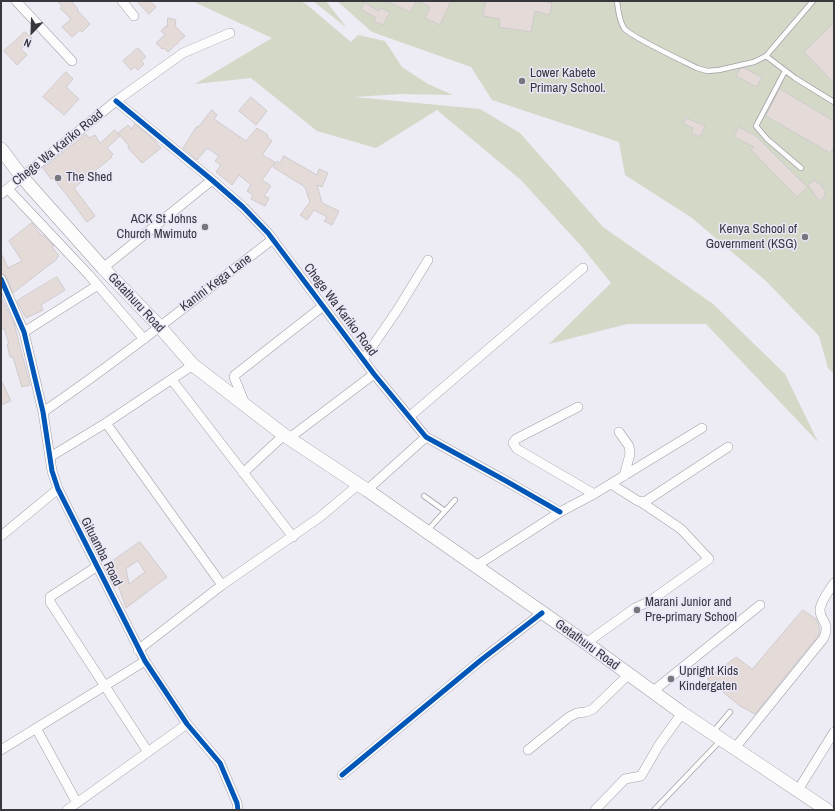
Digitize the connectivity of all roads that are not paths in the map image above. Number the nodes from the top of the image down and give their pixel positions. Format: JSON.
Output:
{"nodes":[{"id":1,"x":16,"y":1,"type":"edge"},
{"id":2,"x":122,"y":1,"type":"edge"},
{"id":3,"x":617,"y":1,"type":"edge"},
{"id":4,"x":813,"y":1,"type":"edge"},
{"id":5,"x":134,"y":16,"type":"dead end"},
{"id":6,"x":230,"y":34,"type":"dead end"},
{"id":7,"x":766,"y":56,"type":"junction"},
{"id":8,"x":72,"y":61,"type":"dead end"},
{"id":9,"x":785,"y":71,"type":"junction"},
{"id":10,"x":116,"y":101,"type":"junction"},
{"id":11,"x":834,"y":102,"type":"edge"},
{"id":12,"x":3,"y":155,"type":"edge"},
{"id":13,"x":801,"y":168,"type":"dead end"},
{"id":14,"x":22,"y":177,"type":"junction"},
{"id":15,"x":212,"y":180,"type":"junction"},
{"id":16,"x":5,"y":192,"type":"edge"},
{"id":17,"x":273,"y":240,"type":"junction"},
{"id":18,"x":428,"y":260,"type":"dead end"},
{"id":19,"x":103,"y":268,"type":"junction"},
{"id":20,"x":583,"y":268,"type":"dead end"},
{"id":21,"x":1,"y":279,"type":"edge"},
{"id":22,"x":98,"y":285,"type":"junction"},
{"id":23,"x":323,"y":306,"type":"junction"},
{"id":24,"x":159,"y":326,"type":"junction"},
{"id":25,"x":24,"y":332,"type":"junction"},
{"id":26,"x":144,"y":339,"type":"junction"},
{"id":27,"x":363,"y":360,"type":"junction"},
{"id":28,"x":193,"y":365,"type":"junction"},
{"id":29,"x":374,"y":374,"type":"junction"},
{"id":30,"x":172,"y":380,"type":"junction"},
{"id":31,"x":246,"y":405,"type":"junction"},
{"id":32,"x":578,"y":407,"type":"dead end"},
{"id":33,"x":43,"y":412,"type":"junction"},
{"id":34,"x":409,"y":417,"type":"junction"},
{"id":35,"x":106,"y":423,"type":"junction"},
{"id":36,"x":702,"y":428,"type":"dead end"},
{"id":37,"x":619,"y":432,"type":"dead end"},
{"id":38,"x":286,"y":437,"type":"junction"},
{"id":39,"x":426,"y":437,"type":"junction"},
{"id":40,"x":728,"y":447,"type":"dead end"},
{"id":41,"x":50,"y":457,"type":"junction"},
{"id":42,"x":243,"y":473,"type":"junction"},
{"id":43,"x":624,"y":476,"type":"junction"},
{"id":44,"x":611,"y":484,"type":"junction"},
{"id":45,"x":362,"y":488,"type":"junction"},
{"id":46,"x":58,"y":489,"type":"junction"},
{"id":47,"x":594,"y":494,"type":"junction"},
{"id":48,"x":424,"y":496,"type":"dead end"},
{"id":49,"x":456,"y":500,"type":"dead end"},
{"id":50,"x":641,"y":502,"type":"junction"},
{"id":51,"x":445,"y":511,"type":"junction"},
{"id":52,"x":560,"y":512,"type":"junction"},
{"id":53,"x":426,"y":532,"type":"junction"},
{"id":54,"x":1,"y":536,"type":"edge"},
{"id":55,"x":293,"y":536,"type":"junction"},
{"id":56,"x":476,"y":566,"type":"junction"},
{"id":57,"x":96,"y":567,"type":"junction"},
{"id":58,"x":834,"y":583,"type":"edge"},
{"id":59,"x":222,"y":585,"type":"junction"},
{"id":60,"x":760,"y":605,"type":"dead end"},
{"id":61,"x":542,"y":613,"type":"junction"},
{"id":62,"x":586,"y":643,"type":"junction"},
{"id":63,"x":138,"y":650,"type":"junction"},
{"id":64,"x":145,"y":661,"type":"junction"},
{"id":65,"x":628,"y":675,"type":"junction"},
{"id":66,"x":106,"y":685,"type":"junction"},
{"id":67,"x":652,"y":692,"type":"junction"},
{"id":68,"x":730,"y":712,"type":"dead end"},
{"id":69,"x":682,"y":713,"type":"junction"},
{"id":70,"x":187,"y":724,"type":"junction"},
{"id":71,"x":36,"y":728,"type":"junction"},
{"id":72,"x":834,"y":732,"type":"edge"},
{"id":73,"x":716,"y":736,"type":"junction"},
{"id":74,"x":735,"y":748,"type":"junction"},
{"id":75,"x":1,"y":750,"type":"edge"},
{"id":76,"x":528,"y":750,"type":"dead end"},
{"id":77,"x":148,"y":752,"type":"junction"},
{"id":78,"x":342,"y":775,"type":"dead end"},
{"id":79,"x":798,"y":790,"type":"junction"},
{"id":80,"x":77,"y":803,"type":"junction"},
{"id":81,"x":67,"y":810,"type":"edge"},
{"id":82,"x":238,"y":810,"type":"edge"},
{"id":83,"x":594,"y":810,"type":"edge"},
{"id":84,"x":654,"y":810,"type":"edge"},
{"id":85,"x":827,"y":810,"type":"edge"}],
"edges":[{"from":1,"to":8,"type":"street"},
{"from":2,"to":5,"type":"street"},
{"from":3,"to":7,"type":"lane"},
{"from":4,"to":7,"type":"lane"},
{"from":6,"to":10,"type":"street","name":"Chege Wa Kariko Road"},
{"from":7,"to":9,"type":"lane"},
{"from":9,"to":11,"type":"lane"},
{"from":9,"to":13,"type":"lane"},
{"from":10,"to":14,"type":"street","name":"Chege Wa Kariko Road"},
{"from":10,"to":15,"type":"street","name":"Chege Wa Kariko Road"},
{"from":12,"to":14,"type":"main road","name":"Getathuru Road"},
{"from":14,"to":16,"type":"street","name":"Chege Wa Kariko Road"},
{"from":14,"to":19,"type":"main road","name":"Getathuru Road"},
{"from":15,"to":17,"type":"street","name":"Chege Wa Kariko Road"},
{"from":15,"to":19,"type":"street"},
{"from":16,"to":22,"type":"street"},
{"from":17,"to":23,"type":"street","name":"Chege Wa Kariko Road"},
{"from":17,"to":24,"type":"street","name":"Kanini Kega Lane"},
{"from":18,"to":27,"type":"street"},
{"from":19,"to":24,"type":"main road","name":"Getathuru Road"},
{"from":20,"to":34,"type":"street"},
{"from":21,"to":25,"type":"street","name":"Gituamba Road"},
{"from":22,"to":25,"type":"street"},
{"from":22,"to":26,"type":"street"},
{"from":23,"to":27,"type":"street","name":"Chege Wa Kariko Road"},
{"from":23,"to":31,"type":"street","name":"Chege Wa Kariko Road"},
{"from":24,"to":26,"type":"street","name":"Kanini Kega Lane"},
{"from":24,"to":28,"type":"main road","name":"Getathuru Road"},
{"from":25,"to":33,"type":"street","name":"Gituamba Road"},
{"from":26,"to":33,"type":"street","name":"Kanini Kega Lane"},
{"from":27,"to":29,"type":"street","name":"Chege Wa Kariko Road"},
{"from":28,"to":30,"type":"street"},
{"from":28,"to":31,"type":"main road","name":"Getathuru Road"},
{"from":29,"to":34,"type":"street","name":"Chege Wa Kariko Road"},
{"from":29,"to":38,"type":"street"},
{"from":30,"to":35,"type":"street"},
{"from":30,"to":42,"type":"street"},
{"from":31,"to":38,"type":"main road","name":"Getathuru Road"},
{"from":32,"to":47,"type":"street"},
{"from":33,"to":41,"type":"street","name":"Gituamba Road"},
{"from":34,"to":39,"type":"street","name":"Chege Wa Kariko Road"},
{"from":35,"to":41,"type":"street"},
{"from":35,"to":59,"type":"street"},
{"from":36,"to":43,"type":"street"},
{"from":37,"to":43,"type":"street"},
{"from":38,"to":42,"type":"street"},
{"from":38,"to":45,"type":"main road","name":"Getathuru Road"},
{"from":39,"to":45,"type":"street"},
{"from":39,"to":52,"type":"street","name":"Chege Wa Kariko Road"},
{"from":40,"to":50,"type":"street"},
{"from":41,"to":46,"type":"street","name":"Gituamba Road"},
{"from":42,"to":55,"type":"street"},
{"from":43,"to":44,"type":"street"},
{"from":44,"to":47,"type":"street"},
{"from":44,"to":50,"type":"street"},
{"from":45,"to":53,"type":"main road","name":"Getathuru Road"},
{"from":45,"to":55,"type":"street"},
{"from":46,"to":54,"type":"street"},
{"from":46,"to":57,"type":"street","name":"Gituamba Road"},
{"from":47,"to":52,"type":"street"},
{"from":48,"to":51,"type":"lane"},
{"from":49,"to":51,"type":"lane"},
{"from":50,"to":62,"type":"street"},
{"from":51,"to":53,"type":"lane"},
{"from":52,"to":56,"type":"street"},
{"from":53,"to":56,"type":"main road","name":"Getathuru Road"},
{"from":55,"to":59,"type":"street"},
{"from":56,"to":61,"type":"main road","name":"Getathuru Road"},
{"from":57,"to":63,"type":"street","name":"Gituamba Road"},
{"from":57,"to":66,"type":"street"},
{"from":58,"to":74,"type":"street"},
{"from":59,"to":63,"type":"street"},
{"from":60,"to":67,"type":"street"},
{"from":61,"to":62,"type":"main road","name":"Getathuru Road"},
{"from":61,"to":78,"type":"street"},
{"from":62,"to":65,"type":"main road","name":"Getathuru Road"},
{"from":63,"to":64,"type":"street","name":"Gituamba Road"},
{"from":64,"to":66,"type":"street"},
{"from":64,"to":70,"type":"street","name":"Gituamba Road"},
{"from":65,"to":67,"type":"main road","name":"Getathuru Road"},
{"from":65,"to":76,"type":"street"},
{"from":66,"to":71,"type":"street"},
{"from":66,"to":77,"type":"street"},
{"from":67,"to":69,"type":"main road","name":"Getathuru Road"},
{"from":68,"to":73,"type":"lane"},
{"from":69,"to":73,"type":"main road","name":"Getathuru Road"},
{"from":69,"to":83,"type":"street"},
{"from":70,"to":77,"type":"street"},
{"from":70,"to":82,"type":"street","name":"Gituamba Road"},
{"from":71,"to":75,"type":"street"},
{"from":71,"to":80,"type":"street"},
{"from":72,"to":79,"type":"street"},
{"from":73,"to":74,"type":"main road","name":"Getathuru Road"},
{"from":73,"to":84,"type":"lane"},
{"from":74,"to":79,"type":"main road","name":"Getathuru Road"},
{"from":77,"to":80,"type":"street"},
{"from":79,"to":85,"type":"main road","name":"Getathuru Road"},
{"from":80,"to":81,"type":"street"}]}
